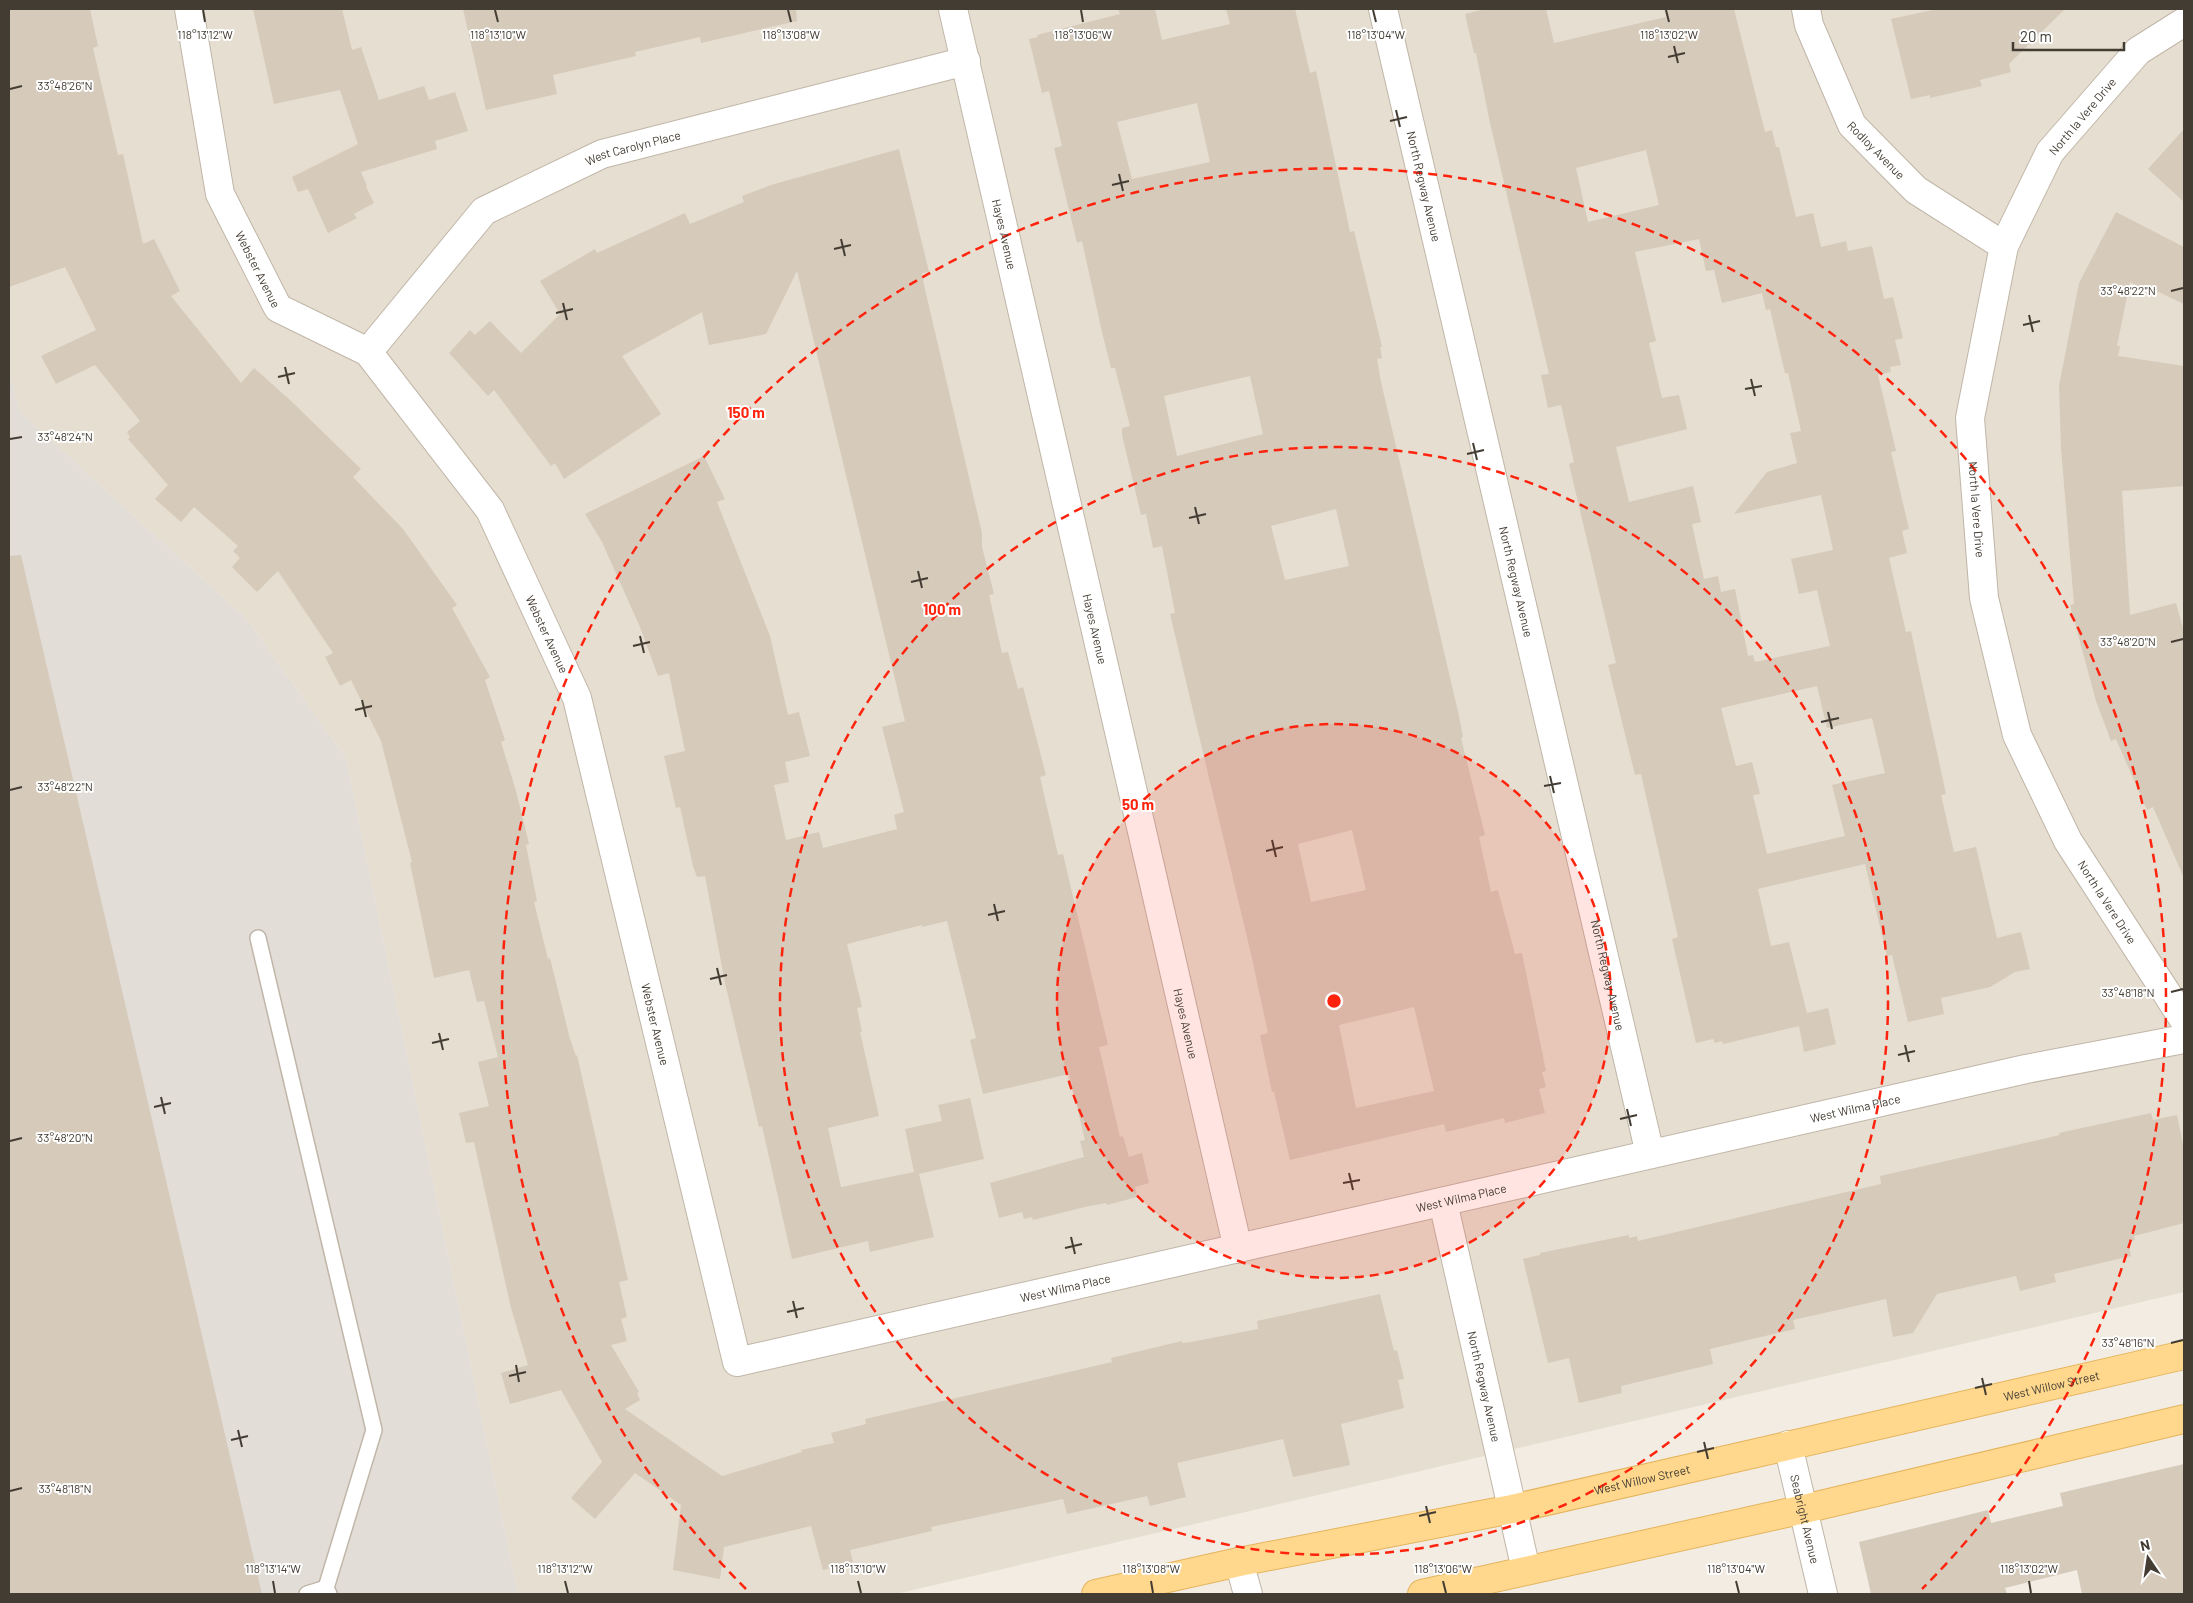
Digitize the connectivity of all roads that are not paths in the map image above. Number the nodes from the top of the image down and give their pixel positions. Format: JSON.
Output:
{"nodes":[{"id":1,"x":189,"y":9,"type":"edge"},
{"id":2,"x":953,"y":9,"type":"edge"},
{"id":3,"x":1383,"y":9,"type":"edge"},
{"id":4,"x":1806,"y":9,"type":"edge"},
{"id":5,"x":2184,"y":22,"type":"edge"},
{"id":6,"x":966,"y":61,"type":"junction"},
{"id":7,"x":2004,"y":246,"type":"junction"},
{"id":8,"x":368,"y":352,"type":"junction"},
{"id":9,"x":258,"y":938,"type":"dead end"},
{"id":10,"x":2184,"y":1020,"type":"edge"},
{"id":11,"x":2184,"y":1039,"type":"edge"},
{"id":12,"x":1650,"y":1154,"type":"junction"},
{"id":13,"x":1444,"y":1202,"type":"junction"},
{"id":14,"x":1238,"y":1249,"type":"junction"},
{"id":15,"x":2184,"y":1354,"type":"edge"},
{"id":16,"x":737,"y":1362,"type":"joint"},
{"id":17,"x":2184,"y":1419,"type":"edge"},
{"id":18,"x":1788,"y":1445,"type":"junction"},
{"id":19,"x":1512,"y":1509,"type":"junction"},
{"id":20,"x":1804,"y":1509,"type":"junction"},
{"id":21,"x":1240,"y":1562,"type":"junction"},
{"id":22,"x":1526,"y":1570,"type":"junction"},
{"id":23,"x":328,"y":1591,"type":"edge"},
{"id":24,"x":307,"y":1594,"type":"edge"},
{"id":25,"x":1096,"y":1594,"type":"edge"},
{"id":26,"x":1248,"y":1594,"type":"edge"},
{"id":27,"x":1422,"y":1594,"type":"edge"},
{"id":28,"x":1823,"y":1594,"type":"edge"}],
"edges":[{"from":1,"to":8,"type":"street","name":"Webster Avenue"},
{"from":2,"to":6,"type":"street","name":"Hayes Avenue"},
{"from":3,"to":12,"type":"street","name":"North Regway Avenue"},
{"from":4,"to":7,"type":"street","name":"Rodloy Avenue"},
{"from":5,"to":7,"type":"street","name":"North la Vere Drive"},
{"from":6,"to":8,"type":"street","name":"West Carolyn Place"},
{"from":6,"to":14,"type":"street","name":"Hayes Avenue"},
{"from":7,"to":10,"type":"street","name":"North la Vere Drive"},
{"from":8,"to":16,"type":"street","name":"Webster Avenue"},
{"from":9,"to":23,"type":"lane"},
{"from":11,"to":12,"type":"street","name":"West Wilma Place"},
{"from":12,"to":13,"type":"street","name":"West Wilma Place"},
{"from":13,"to":14,"type":"street","name":"West Wilma Place"},
{"from":13,"to":19,"type":"street","name":"North Regway Avenue"},
{"from":14,"to":16,"type":"street","name":"West Wilma Place"},
{"from":15,"to":18,"type":"main road","name":"West Willow Street"},
{"from":17,"to":20,"type":"main road"},
{"from":18,"to":19,"type":"main road","name":"West Willow Street"},
{"from":18,"to":20,"type":"street","name":"Seabright Avenue"},
{"from":19,"to":21,"type":"main road","name":"West Willow Street"},
{"from":19,"to":22,"type":"street","name":"North Regway Avenue"},
{"from":20,"to":22,"type":"main road"},
{"from":20,"to":28,"type":"street","name":"Seabright Avenue"},
{"from":21,"to":25,"type":"main road","name":"West Willow Street"},
{"from":21,"to":26,"type":"street"},
{"from":22,"to":27,"type":"main road"},
{"from":23,"to":24,"type":"lane"}]}
